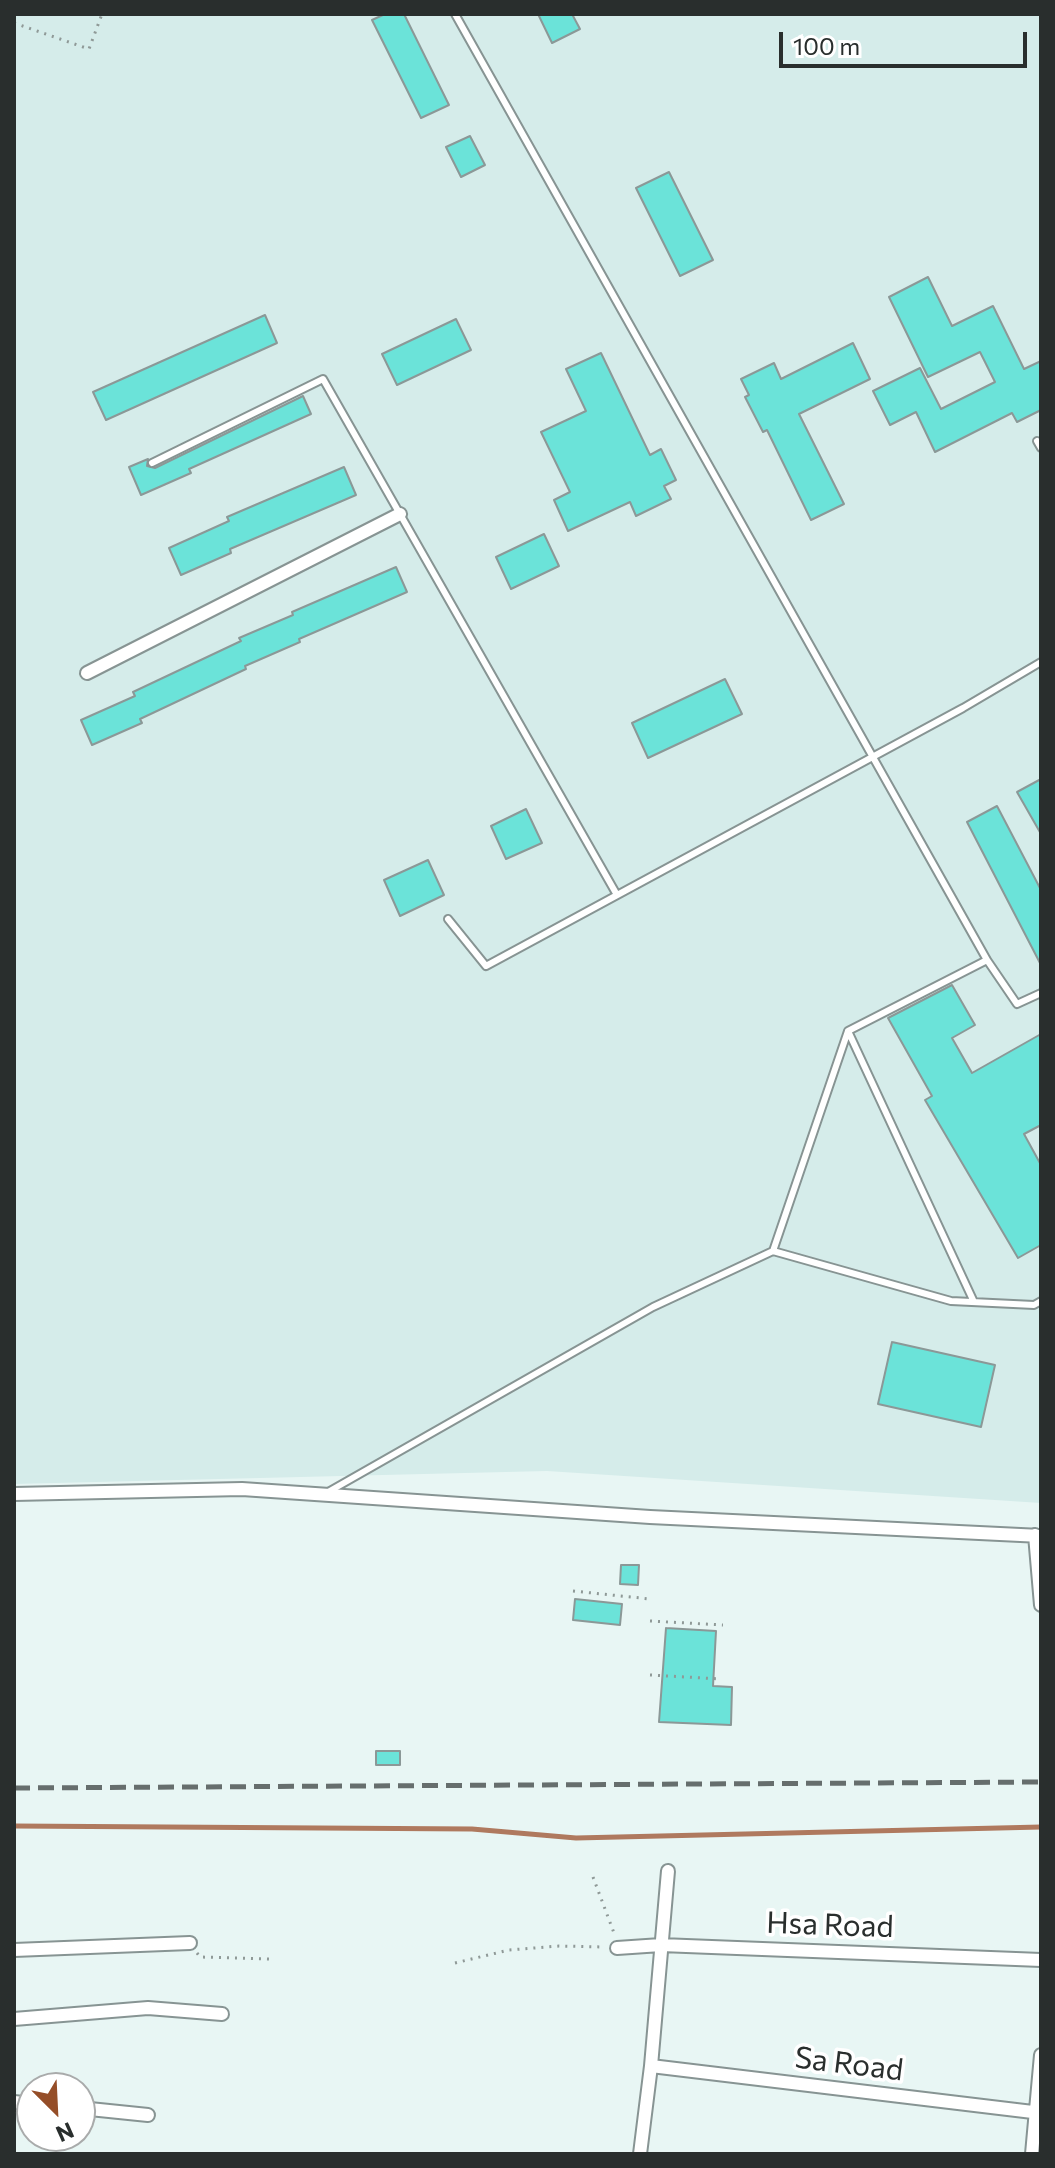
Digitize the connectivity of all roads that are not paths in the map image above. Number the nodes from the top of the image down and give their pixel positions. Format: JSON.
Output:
{"nodes":[{"id":1,"x":455,"y":14,"type":"edge"},
{"id":2,"x":152,"y":463,"type":"dead end"},
{"id":3,"x":400,"y":514,"type":"junction"},
{"id":4,"x":1041,"y":662,"type":"edge"},
{"id":5,"x":87,"y":673,"type":"dead end"},
{"id":6,"x":872,"y":757,"type":"junction"},
{"id":7,"x":617,"y":895,"type":"junction"},
{"id":8,"x":448,"y":919,"type":"dead end"},
{"id":9,"x":987,"y":960,"type":"junction"},
{"id":10,"x":1041,"y":993,"type":"edge"},
{"id":11,"x":848,"y":1031,"type":"junction"},
{"id":12,"x":773,"y":1251,"type":"junction"},
{"id":13,"x":1041,"y":1301,"type":"edge"},
{"id":14,"x":974,"y":1302,"type":"junction"},
{"id":15,"x":325,"y":1493,"type":"junction"},
{"id":16,"x":14,"y":1494,"type":"edge"},
{"id":17,"x":1038,"y":1536,"type":"edge"},
{"id":18,"x":1041,"y":1605,"type":"edge"},
{"id":19,"x":668,"y":1871,"type":"dead end"},
{"id":20,"x":190,"y":1943,"type":"road end"},
{"id":21,"x":661,"y":1945,"type":"junction"},
{"id":22,"x":617,"y":1948,"type":"road end"},
{"id":23,"x":14,"y":1950,"type":"edge"},
{"id":24,"x":1041,"y":1960,"type":"edge"},
{"id":25,"x":222,"y":2014,"type":"dead end"},
{"id":26,"x":14,"y":2019,"type":"edge"},
{"id":27,"x":1041,"y":2055,"type":"edge"},
{"id":28,"x":651,"y":2066,"type":"junction"},
{"id":29,"x":96,"y":2110,"type":"edge"},
{"id":30,"x":1038,"y":2113,"type":"edge"},
{"id":31,"x":148,"y":2115,"type":"dead end"},
{"id":32,"x":640,"y":2154,"type":"edge"},
{"id":33,"x":1032,"y":2154,"type":"edge"}],
"edges":[{"from":1,"to":6,"type":"lane"},
{"from":2,"to":3,"type":"lane"},
{"from":3,"to":5,"type":"street"},
{"from":3,"to":7,"type":"lane"},
{"from":4,"to":6,"type":"lane"},
{"from":6,"to":7,"type":"lane"},
{"from":6,"to":9,"type":"lane"},
{"from":7,"to":8,"type":"lane"},
{"from":9,"to":10,"type":"lane"},
{"from":9,"to":11,"type":"lane"},
{"from":11,"to":12,"type":"lane"},
{"from":11,"to":14,"type":"lane"},
{"from":12,"to":14,"type":"lane"},
{"from":12,"to":15,"type":"lane"},
{"from":13,"to":14,"type":"lane"},
{"from":15,"to":16,"type":"street"},
{"from":15,"to":17,"type":"street"},
{"from":17,"to":18,"type":"street"},
{"from":19,"to":21,"type":"street"},
{"from":20,"to":23,"type":"street"},
{"from":21,"to":22,"type":"street","name":"Hsa Road"},
{"from":21,"to":24,"type":"street","name":"Hsa Road"},
{"from":21,"to":28,"type":"street"},
{"from":25,"to":26,"type":"street"},
{"from":27,"to":30,"type":"street"},
{"from":28,"to":30,"type":"street","name":"Sa Road"},
{"from":28,"to":32,"type":"street"},
{"from":29,"to":31,"type":"street"},
{"from":30,"to":33,"type":"street"}]}
